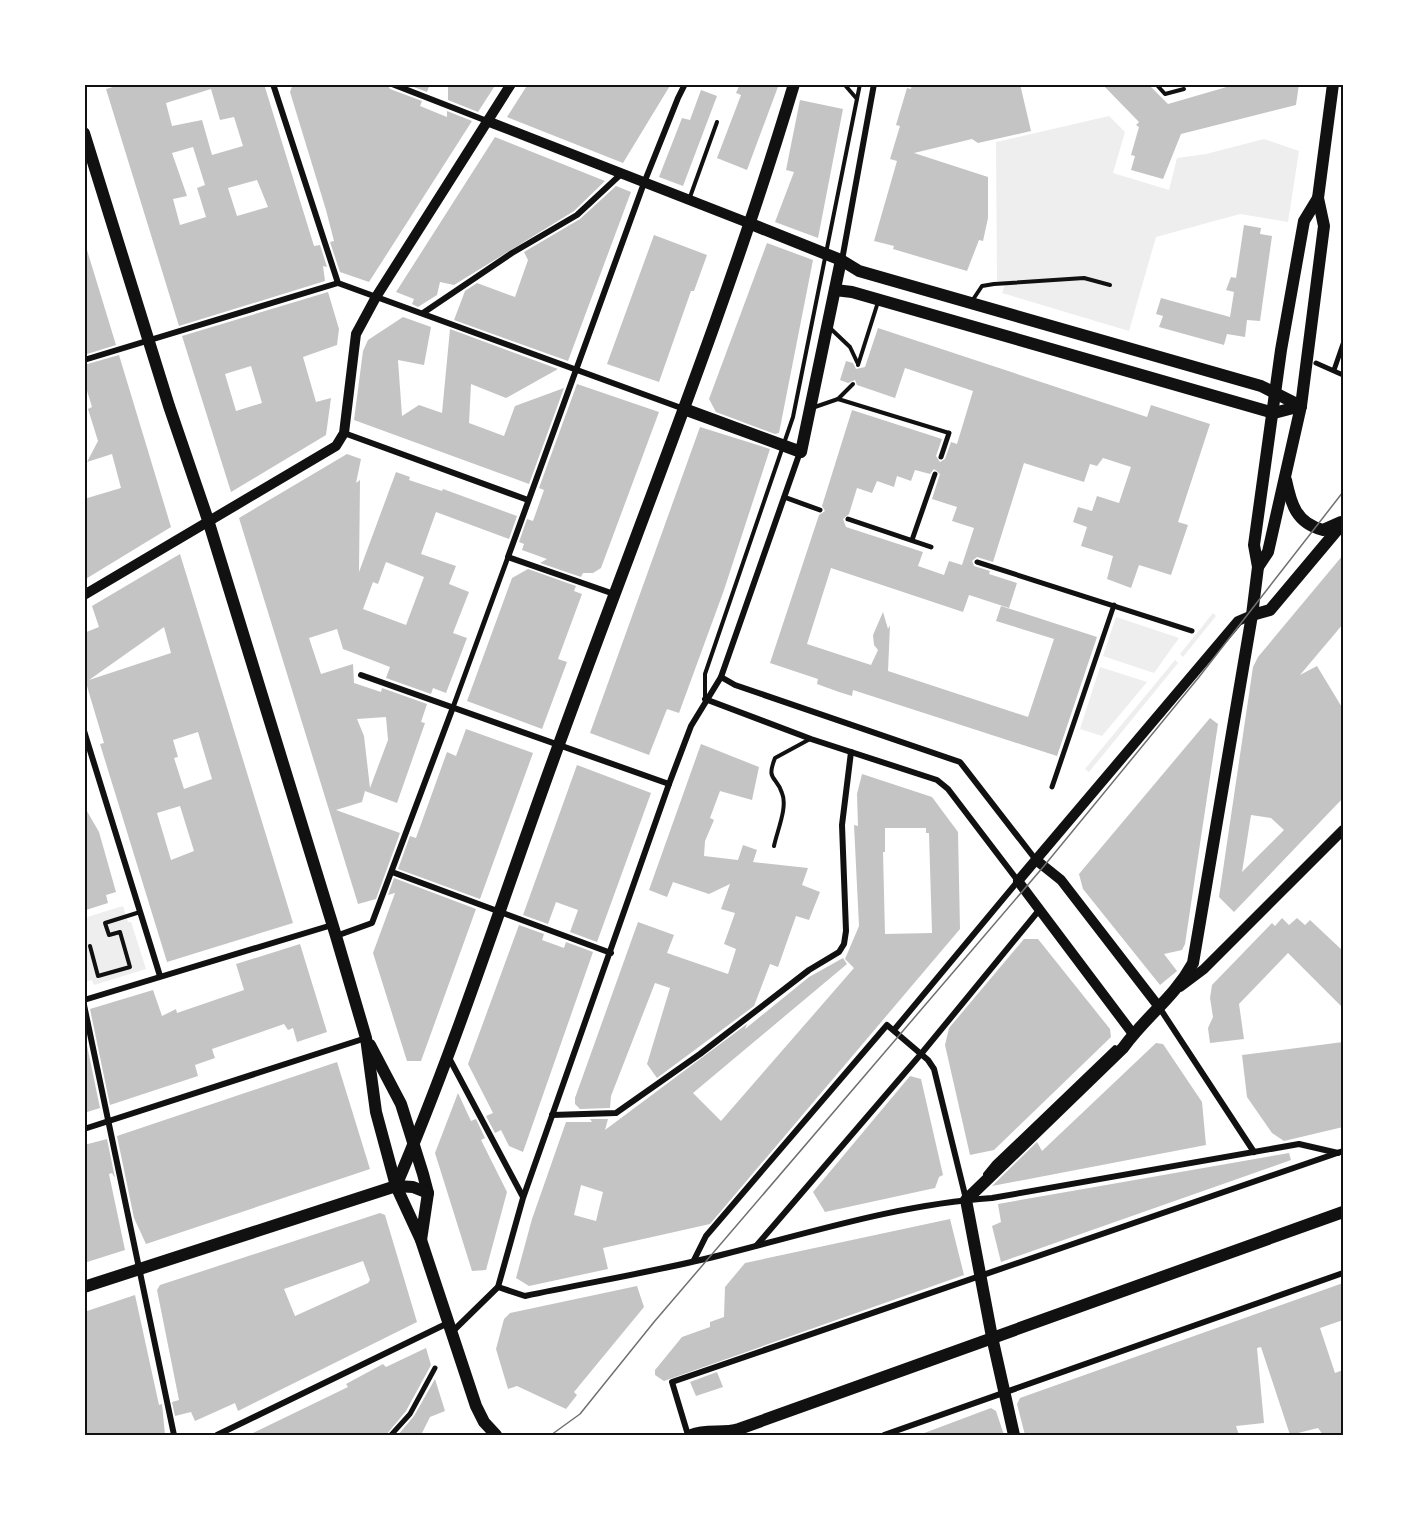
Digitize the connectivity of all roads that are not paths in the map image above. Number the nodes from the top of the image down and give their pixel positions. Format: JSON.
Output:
{"nodes":[{"id":1,"x":273,"y":84,"type":"edge"},
{"id":2,"x":392,"y":84,"type":"edge"},
{"id":3,"x":511,"y":84,"type":"edge"},
{"id":4,"x":686,"y":84,"type":"edge"},
{"id":5,"x":843,"y":84,"type":"edge"},
{"id":6,"x":860,"y":84,"type":"edge"},
{"id":7,"x":874,"y":84,"type":"edge"},
{"id":8,"x":1156,"y":84,"type":"edge"},
{"id":9,"x":1333,"y":84,"type":"edge"},
{"id":10,"x":795,"y":85,"type":"edge"},
{"id":11,"x":1184,"y":89,"type":"dead end"},
{"id":12,"x":857,"y":99,"type":"junction"},
{"id":13,"x":487,"y":121,"type":"junction"},
{"id":14,"x":717,"y":122,"type":"dead end"},
{"id":15,"x":84,"y":134,"type":"edge"},
{"id":16,"x":620,"y":175,"type":"junction"},
{"id":17,"x":645,"y":183,"type":"junction"},
{"id":18,"x":1317,"y":198,"type":"junction"},
{"id":19,"x":689,"y":201,"type":"junction"},
{"id":20,"x":751,"y":224,"type":"junction"},
{"id":21,"x":826,"y":254,"type":"junction"},
{"id":22,"x":842,"y":260,"type":"junction"},
{"id":23,"x":885,"y":278,"type":"junction"},
{"id":24,"x":338,"y":283,"type":"junction"},
{"id":25,"x":1110,"y":285,"type":"dead end"},
{"id":26,"x":835,"y":291,"type":"junction"},
{"id":27,"x":376,"y":297,"type":"junction"},
{"id":28,"x":879,"y":300,"type":"junction"},
{"id":29,"x":972,"y":302,"type":"junction"},
{"id":30,"x":423,"y":313,"type":"junction"},
{"id":31,"x":828,"y":326,"type":"junction"},
{"id":32,"x":148,"y":340,"type":"junction"},
{"id":33,"x":1343,"y":344,"type":"edge"},
{"id":34,"x":84,"y":360,"type":"edge"},
{"id":35,"x":1316,"y":363,"type":"dead end"},
{"id":36,"x":576,"y":369,"type":"junction"},
{"id":37,"x":1334,"y":370,"type":"junction"},
{"id":38,"x":1343,"y":375,"type":"edge"},
{"id":39,"x":853,"y":384,"type":"dead end"},
{"id":40,"x":1276,"y":391,"type":"junction"},
{"id":41,"x":838,"y":399,"type":"junction"},
{"id":42,"x":1301,"y":406,"type":"junction"},
{"id":43,"x":812,"y":408,"type":"junction"},
{"id":44,"x":684,"y":409,"type":"junction"},
{"id":45,"x":1274,"y":413,"type":"junction"},
{"id":46,"x":344,"y":433,"type":"junction"},
{"id":47,"x":949,"y":433,"type":"joint"},
{"id":48,"x":783,"y":446,"type":"junction"},
{"id":49,"x":801,"y":452,"type":"junction"},
{"id":50,"x":941,"y":457,"type":"dead end"},
{"id":51,"x":1285,"y":472,"type":"junction"},
{"id":52,"x":935,"y":474,"type":"dead end"},
{"id":53,"x":784,"y":497,"type":"junction"},
{"id":54,"x":528,"y":500,"type":"junction"},
{"id":55,"x":820,"y":510,"type":"dead end"},
{"id":56,"x":848,"y":519,"type":"dead end"},
{"id":57,"x":208,"y":520,"type":"junction"},
{"id":58,"x":1343,"y":522,"type":"edge"},
{"id":59,"x":912,"y":540,"type":"junction"},
{"id":60,"x":931,"y":547,"type":"dead end"},
{"id":61,"x":508,"y":557,"type":"junction"},
{"id":62,"x":977,"y":562,"type":"dead end"},
{"id":63,"x":1258,"y":567,"type":"junction"},
{"id":64,"x":615,"y":594,"type":"junction"},
{"id":65,"x":84,"y":595,"type":"edge"},
{"id":66,"x":1114,"y":604,"type":"junction"},
{"id":67,"x":1252,"y":615,"type":"junction"},
{"id":68,"x":1192,"y":631,"type":"dead end"},
{"id":69,"x":361,"y":675,"type":"dead end"},
{"id":70,"x":720,"y":676,"type":"junction"},
{"id":71,"x":705,"y":699,"type":"junction"},
{"id":72,"x":452,"y":710,"type":"junction"},
{"id":73,"x":84,"y":731,"type":"edge"},
{"id":74,"x":811,"y":739,"type":"junction"},
{"id":75,"x":559,"y":745,"type":"junction"},
{"id":76,"x":851,"y":752,"type":"junction"},
{"id":77,"x":669,"y":784,"type":"junction"},
{"id":78,"x":1052,"y":787,"type":"dead end"},
{"id":79,"x":1343,"y":830,"type":"edge"},
{"id":80,"x":774,"y":846,"type":"dead end"},
{"id":81,"x":1036,"y":860,"type":"junction"},
{"id":82,"x":392,"y":872,"type":"junction"},
{"id":83,"x":1018,"y":881,"type":"junction"},
{"id":84,"x":1040,"y":909,"type":"junction"},
{"id":85,"x":500,"y":911,"type":"junction"},
{"id":86,"x":141,"y":912,"type":"junction"},
{"id":87,"x":334,"y":930,"type":"junction"},
{"id":88,"x":90,"y":946,"type":"dead end"},
{"id":89,"x":611,"y":953,"type":"junction"},
{"id":90,"x":160,"y":976,"type":"junction"},
{"id":91,"x":1180,"y":987,"type":"junction"},
{"id":92,"x":84,"y":1000,"type":"edge"},
{"id":93,"x":84,"y":1005,"type":"edge"},
{"id":94,"x":1159,"y":1007,"type":"junction"},
{"id":95,"x":894,"y":1030,"type":"junction"},
{"id":96,"x":1133,"y":1035,"type":"junction"},
{"id":97,"x":366,"y":1038,"type":"junction"},
{"id":98,"x":921,"y":1054,"type":"junction"},
{"id":99,"x":448,"y":1056,"type":"junction"},
{"id":100,"x":552,"y":1115,"type":"junction"},
{"id":101,"x":108,"y":1122,"type":"junction"},
{"id":102,"x":84,"y":1129,"type":"edge"},
{"id":103,"x":414,"y":1142,"type":"junction"},
{"id":104,"x":1254,"y":1152,"type":"junction"},
{"id":105,"x":1341,"y":1152,"type":"edge"},
{"id":106,"x":396,"y":1186,"type":"junction"},
{"id":107,"x":428,"y":1193,"type":"junction"},
{"id":108,"x":523,"y":1198,"type":"junction"},
{"id":109,"x":966,"y":1200,"type":"junction"},
{"id":110,"x":1343,"y":1212,"type":"edge"},
{"id":111,"x":421,"y":1240,"type":"junction"},
{"id":112,"x":757,"y":1245,"type":"junction"},
{"id":113,"x":694,"y":1260,"type":"junction"},
{"id":114,"x":141,"y":1269,"type":"junction"},
{"id":115,"x":1343,"y":1273,"type":"edge"},
{"id":116,"x":981,"y":1275,"type":"junction"},
{"id":117,"x":84,"y":1287,"type":"edge"},
{"id":118,"x":498,"y":1287,"type":"junction"},
{"id":119,"x":449,"y":1328,"type":"junction"},
{"id":120,"x":992,"y":1337,"type":"junction"},
{"id":121,"x":435,"y":1368,"type":"dead end"},
{"id":122,"x":1005,"y":1392,"type":"junction"},
{"id":123,"x":174,"y":1435,"type":"edge"},
{"id":124,"x":217,"y":1435,"type":"edge"},
{"id":125,"x":391,"y":1435,"type":"edge"},
{"id":126,"x":496,"y":1435,"type":"edge"},
{"id":127,"x":689,"y":1435,"type":"edge"},
{"id":128,"x":884,"y":1435,"type":"edge"},
{"id":129,"x":1014,"y":1435,"type":"edge"}],
"edges":[{"from":1,"to":24,"type":"street"},
{"from":2,"to":13,"type":"street"},
{"from":3,"to":13,"type":"street"},
{"from":4,"to":17,"type":"street"},
{"from":5,"to":12,"type":"lane"},
{"from":6,"to":12,"type":"lane"},
{"from":7,"to":22,"type":"street"},
{"from":8,"to":11,"type":"lane"},
{"from":9,"to":18,"type":"main road"},
{"from":10,"to":20,"type":"main road"},
{"from":12,"to":21,"type":"lane"},
{"from":13,"to":16,"type":"street"},
{"from":13,"to":27,"type":"street"},
{"from":14,"to":19,"type":"lane"},
{"from":15,"to":32,"type":"main road"},
{"from":16,"to":17,"type":"street"},
{"from":16,"to":30,"type":"street"},
{"from":17,"to":19,"type":"street"},
{"from":17,"to":36,"type":"street"},
{"from":18,"to":40,"type":"main road"},
{"from":18,"to":42,"type":"main road"},
{"from":19,"to":20,"type":"street"},
{"from":20,"to":21,"type":"main road"},
{"from":20,"to":44,"type":"main road"},
{"from":21,"to":22,"type":"main road"},
{"from":21,"to":48,"type":"lane"},
{"from":22,"to":23,"type":"main road"},
{"from":22,"to":26,"type":"main road"},
{"from":23,"to":28,"type":"main road"},
{"from":23,"to":29,"type":"main road"},
{"from":24,"to":27,"type":"street"},
{"from":24,"to":32,"type":"street"},
{"from":25,"to":29,"type":"lane"},
{"from":26,"to":28,"type":"main road"},
{"from":26,"to":31,"type":"main road"},
{"from":27,"to":30,"type":"street"},
{"from":27,"to":46,"type":"street"},
{"from":28,"to":31,"type":"lane"},
{"from":28,"to":45,"type":"main road"},
{"from":29,"to":40,"type":"main road"},
{"from":30,"to":36,"type":"street"},
{"from":31,"to":43,"type":"main road"},
{"from":32,"to":34,"type":"street"},
{"from":32,"to":57,"type":"main road"},
{"from":33,"to":37,"type":"street"},
{"from":35,"to":37,"type":"street"},
{"from":36,"to":44,"type":"street"},
{"from":36,"to":54,"type":"street"},
{"from":37,"to":38,"type":"street"},
{"from":39,"to":41,"type":"lane"},
{"from":40,"to":42,"type":"main road"},
{"from":40,"to":45,"type":"main road"},
{"from":41,"to":43,"type":"lane"},
{"from":41,"to":47,"type":"lane"},
{"from":42,"to":45,"type":"main road"},
{"from":42,"to":51,"type":"main road"},
{"from":43,"to":49,"type":"main road"},
{"from":44,"to":48,"type":"main road"},
{"from":44,"to":64,"type":"main road"},
{"from":45,"to":63,"type":"main road"},
{"from":46,"to":54,"type":"street"},
{"from":46,"to":57,"type":"street"},
{"from":47,"to":50,"type":"street"},
{"from":48,"to":49,"type":"main road"},
{"from":48,"to":71,"type":"lane"},
{"from":49,"to":53,"type":"street"},
{"from":51,"to":58,"type":"main road"},
{"from":51,"to":63,"type":"main road"},
{"from":52,"to":59,"type":"street"},
{"from":53,"to":55,"type":"street"},
{"from":53,"to":70,"type":"street"},
{"from":54,"to":61,"type":"street"},
{"from":56,"to":59,"type":"street"},
{"from":57,"to":65,"type":"street"},
{"from":57,"to":87,"type":"main road"},
{"from":58,"to":67,"type":"main road"},
{"from":59,"to":60,"type":"street"},
{"from":61,"to":64,"type":"street"},
{"from":61,"to":72,"type":"street"},
{"from":62,"to":66,"type":"street"},
{"from":63,"to":67,"type":"main road"},
{"from":64,"to":75,"type":"main road"},
{"from":66,"to":68,"type":"street"},
{"from":66,"to":78,"type":"street"},
{"from":67,"to":81,"type":"street"},
{"from":67,"to":91,"type":"main road"},
{"from":69,"to":72,"type":"street"},
{"from":70,"to":71,"type":"street"},
{"from":70,"to":81,"type":"street"},
{"from":71,"to":74,"type":"street"},
{"from":71,"to":77,"type":"street"},
{"from":72,"to":75,"type":"street"},
{"from":72,"to":82,"type":"street"},
{"from":73,"to":86,"type":"street"},
{"from":74,"to":76,"type":"street"},
{"from":74,"to":80,"type":"lane"},
{"from":75,"to":77,"type":"street"},
{"from":75,"to":85,"type":"main road"},
{"from":76,"to":83,"type":"street"},
{"from":76,"to":100,"type":"street"},
{"from":77,"to":89,"type":"street"},
{"from":79,"to":91,"type":"street"},
{"from":81,"to":83,"type":"street"},
{"from":81,"to":94,"type":"street"},
{"from":82,"to":85,"type":"street"},
{"from":82,"to":87,"type":"street"},
{"from":83,"to":84,"type":"street"},
{"from":83,"to":95,"type":"street"},
{"from":84,"to":96,"type":"street"},
{"from":84,"to":98,"type":"street"},
{"from":85,"to":89,"type":"street"},
{"from":85,"to":99,"type":"main road"},
{"from":86,"to":88,"type":"lane"},
{"from":86,"to":90,"type":"street"},
{"from":87,"to":90,"type":"street"},
{"from":87,"to":97,"type":"main road"},
{"from":89,"to":100,"type":"street"},
{"from":90,"to":92,"type":"street"},
{"from":91,"to":94,"type":"main road"},
{"from":93,"to":101,"type":"street"},
{"from":94,"to":96,"type":"main road"},
{"from":94,"to":104,"type":"street"},
{"from":95,"to":98,"type":"street"},
{"from":95,"to":113,"type":"street"},
{"from":96,"to":109,"type":"main road"},
{"from":97,"to":101,"type":"street"},
{"from":97,"to":103,"type":"main road"},
{"from":97,"to":106,"type":"main road"},
{"from":98,"to":109,"type":"street"},
{"from":98,"to":112,"type":"street"},
{"from":99,"to":103,"type":"main road"},
{"from":99,"to":108,"type":"street"},
{"from":100,"to":108,"type":"street"},
{"from":101,"to":102,"type":"street"},
{"from":101,"to":114,"type":"street"},
{"from":103,"to":106,"type":"main road"},
{"from":103,"to":107,"type":"main road"},
{"from":104,"to":105,"type":"street"},
{"from":104,"to":109,"type":"street"},
{"from":105,"to":116,"type":"street"},
{"from":106,"to":107,"type":"main road"},
{"from":106,"to":111,"type":"main road"},
{"from":106,"to":114,"type":"main road"},
{"from":107,"to":111,"type":"main road"},
{"from":108,"to":118,"type":"street"},
{"from":109,"to":112,"type":"street"},
{"from":109,"to":116,"type":"main road"},
{"from":110,"to":120,"type":"main road"},
{"from":111,"to":119,"type":"main road"},
{"from":112,"to":113,"type":"street"},
{"from":113,"to":118,"type":"street"},
{"from":114,"to":117,"type":"main road"},
{"from":114,"to":123,"type":"street"},
{"from":115,"to":122,"type":"street"},
{"from":116,"to":120,"type":"main road"},
{"from":116,"to":127,"type":"street"},
{"from":118,"to":119,"type":"street"},
{"from":119,"to":124,"type":"street"},
{"from":119,"to":126,"type":"main road"},
{"from":120,"to":122,"type":"main road"},
{"from":120,"to":127,"type":"main road"},
{"from":121,"to":125,"type":"street"},
{"from":122,"to":128,"type":"street"},
{"from":122,"to":129,"type":"main road"}]}
